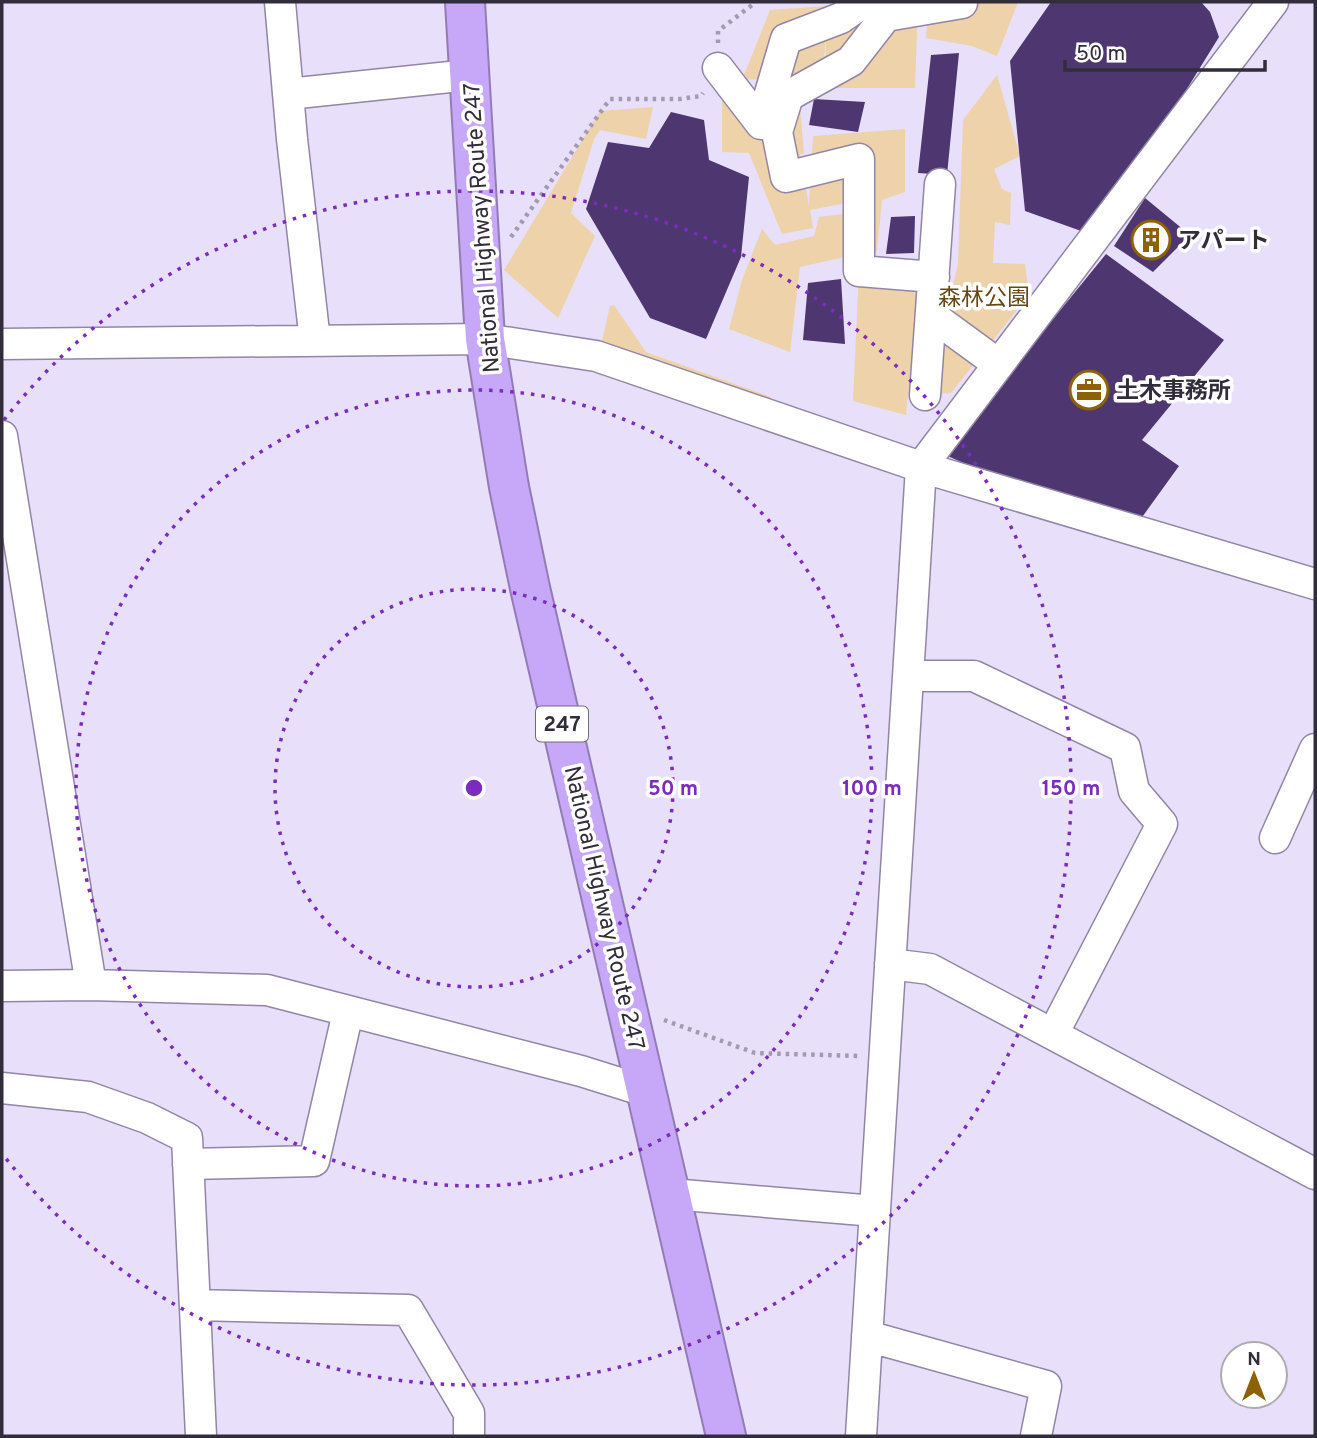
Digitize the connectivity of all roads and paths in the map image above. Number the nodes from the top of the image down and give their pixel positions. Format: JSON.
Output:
{"nodes":[{"id":1,"x":280,"y":2,"type":"edge"},
{"id":2,"x":465,"y":2,"type":"edge"},
{"id":3,"x":756,"y":2,"type":"edge"},
{"id":4,"x":864,"y":2,"type":"edge"},
{"id":5,"x":958,"y":2,"type":"edge"},
{"id":6,"x":1273,"y":2,"type":"edge"},
{"id":7,"x":718,"y":68,"type":"junction"},
{"id":8,"x":470,"y":75,"type":"junction"},
{"id":9,"x":288,"y":94,"type":"junction"},
{"id":10,"x":940,"y":184,"type":"dead end"},
{"id":11,"x":508,"y":242,"type":"dead end"},
{"id":12,"x":934,"y":277,"type":"junction"},
{"id":13,"x":931,"y":315,"type":"junction"},
{"id":14,"x":485,"y":339,"type":"junction"},
{"id":15,"x":315,"y":341,"type":"junction"},
{"id":16,"x":2,"y":344,"type":"edge"},
{"id":17,"x":994,"y":361,"type":"dead end"},
{"id":18,"x":925,"y":395,"type":"dead end"},
{"id":19,"x":2,"y":436,"type":"edge"},
{"id":20,"x":921,"y":467,"type":"junction"},
{"id":21,"x":1315,"y":584,"type":"edge"},
{"id":22,"x":908,"y":676,"type":"junction"},
{"id":23,"x":1315,"y":749,"type":"edge"},
{"id":24,"x":1275,"y":838,"type":"dead end"},
{"id":25,"x":890,"y":964,"type":"junction"},
{"id":26,"x":91,"y":985,"type":"junction"},
{"id":27,"x":2,"y":986,"type":"edge"},
{"id":28,"x":628,"y":1006,"type":"junction"},
{"id":29,"x":348,"y":1012,"type":"junction"},
{"id":30,"x":1053,"y":1034,"type":"junction"},
{"id":31,"x":884,"y":1056,"type":"junction"},
{"id":32,"x":2,"y":1088,"type":"edge"},
{"id":33,"x":648,"y":1092,"type":"junction"},
{"id":34,"x":188,"y":1164,"type":"junction"},
{"id":35,"x":1315,"y":1174,"type":"edge"},
{"id":36,"x":671,"y":1194,"type":"junction"},
{"id":37,"x":875,"y":1211,"type":"junction"},
{"id":38,"x":195,"y":1305,"type":"junction"},
{"id":39,"x":867,"y":1336,"type":"junction"},
{"id":40,"x":201,"y":1436,"type":"edge"},
{"id":41,"x":469,"y":1436,"type":"edge"},
{"id":42,"x":726,"y":1436,"type":"edge"},
{"id":43,"x":861,"y":1436,"type":"edge"},
{"id":44,"x":1036,"y":1436,"type":"edge"}],
"edges":[{"from":1,"to":9,"type":"street"},
{"from":2,"to":8,"type":"highway","name":"National Highway Route 247","number":"247"},
{"from":3,"to":7,"type":"path"},
{"from":4,"to":7,"type":"street"},
{"from":5,"to":12,"type":"street"},
{"from":6,"to":20,"type":"street"},
{"from":7,"to":11,"type":"path"},
{"from":8,"to":9,"type":"street"},
{"from":8,"to":14,"type":"highway","name":"National Highway Route 247","number":"247"},
{"from":9,"to":15,"type":"street"},
{"from":10,"to":12,"type":"street"},
{"from":12,"to":13,"type":"street"},
{"from":13,"to":17,"type":"street"},
{"from":13,"to":18,"type":"street"},
{"from":14,"to":15,"type":"street"},
{"from":14,"to":20,"type":"street"},
{"from":14,"to":28,"type":"highway","name":"National Highway Route 247","number":"247"},
{"from":15,"to":16,"type":"street"},
{"from":19,"to":26,"type":"street"},
{"from":20,"to":21,"type":"street"},
{"from":20,"to":22,"type":"street"},
{"from":22,"to":25,"type":"street"},
{"from":22,"to":30,"type":"street"},
{"from":23,"to":24,"type":"street"},
{"from":25,"to":30,"type":"street"},
{"from":25,"to":31,"type":"street"},
{"from":26,"to":27,"type":"street"},
{"from":26,"to":29,"type":"street"},
{"from":28,"to":31,"type":"path"},
{"from":28,"to":33,"type":"highway","name":"National Highway Route 247","number":"247"},
{"from":29,"to":33,"type":"street"},
{"from":29,"to":34,"type":"street"},
{"from":30,"to":35,"type":"street"},
{"from":31,"to":37,"type":"street"},
{"from":32,"to":34,"type":"street"},
{"from":33,"to":36,"type":"highway","name":"National Highway Route 247","number":"247"},
{"from":34,"to":38,"type":"street"},
{"from":36,"to":37,"type":"street"},
{"from":36,"to":42,"type":"highway","name":"National Highway Route 247","number":"247"},
{"from":37,"to":39,"type":"street"},
{"from":38,"to":40,"type":"street"},
{"from":38,"to":41,"type":"street"},
{"from":39,"to":43,"type":"street"},
{"from":39,"to":44,"type":"street"}]}
